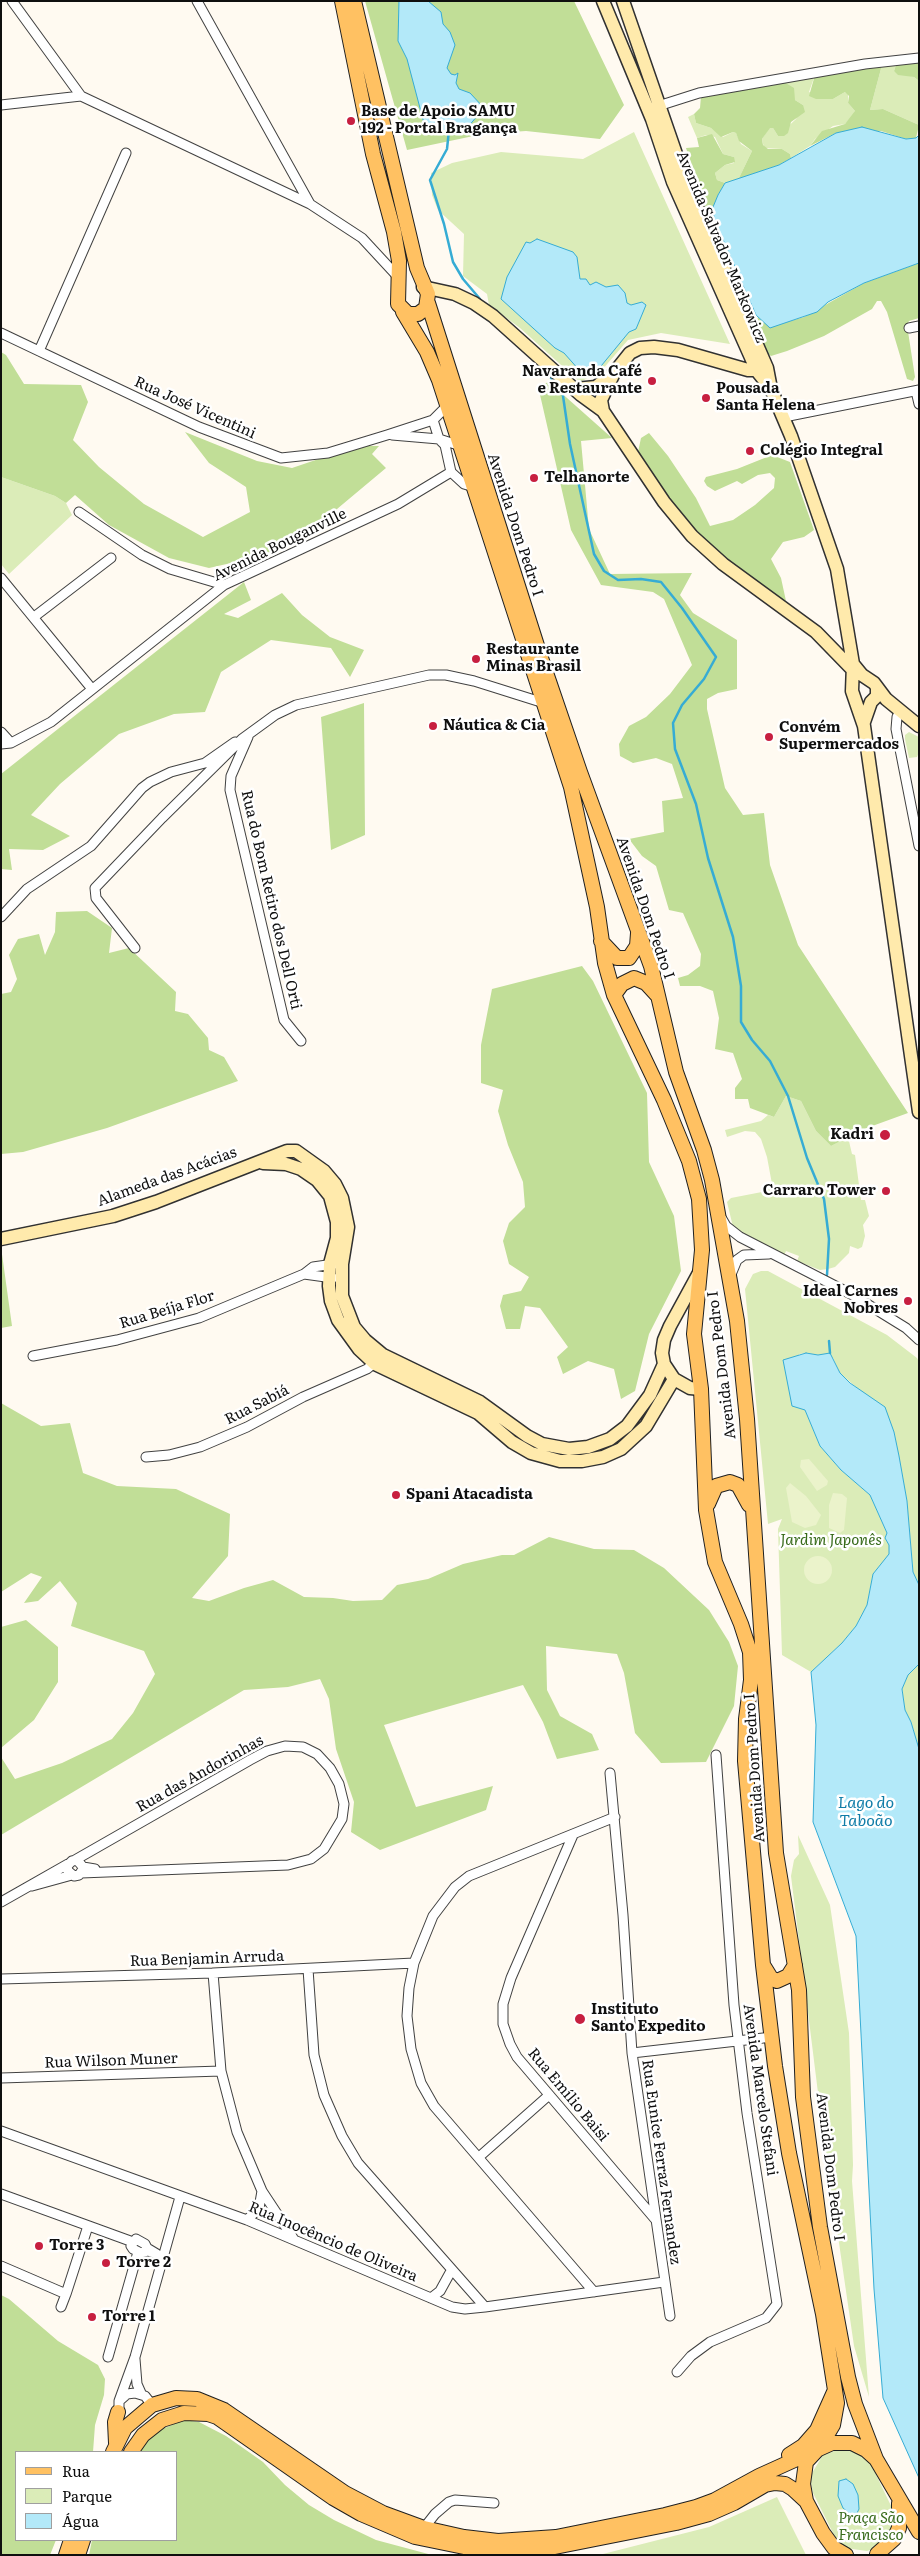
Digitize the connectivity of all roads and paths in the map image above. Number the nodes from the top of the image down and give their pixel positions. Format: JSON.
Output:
{"nodes":[{"id":1,"x":12,"y":1,"type":"edge"},
{"id":2,"x":197,"y":1,"type":"edge"},
{"id":3,"x":342,"y":1,"type":"edge"},
{"id":4,"x":354,"y":1,"type":"edge"},
{"id":5,"x":603,"y":1,"type":"edge"},
{"id":6,"x":624,"y":2,"type":"edge"},
{"id":7,"x":919,"y":58,"type":"edge"},
{"id":8,"x":80,"y":96,"type":"junction"},
{"id":9,"x":1,"y":105,"type":"edge"},
{"id":10,"x":661,"y":106,"type":"junction"},
{"id":11,"x":648,"y":109,"type":"junction"},
{"id":12,"x":126,"y":153,"type":"dead end"},
{"id":13,"x":310,"y":204,"type":"junction"},
{"id":14,"x":399,"y":278,"type":"junction"},
{"id":15,"x":423,"y":287,"type":"junction"},
{"id":16,"x":449,"y":293,"type":"junction"},
{"id":17,"x":397,"y":295,"type":"junction"},
{"id":18,"x":428,"y":303,"type":"junction"},
{"id":19,"x":403,"y":312,"type":"junction"},
{"id":20,"x":919,"y":326,"type":"edge"},
{"id":21,"x":909,"y":328,"type":"dead end"},
{"id":22,"x":1,"y":333,"type":"edge"},
{"id":23,"x":39,"y":351,"type":"junction"},
{"id":24,"x":762,"y":370,"type":"junction"},
{"id":25,"x":614,"y":373,"type":"junction"},
{"id":26,"x":575,"y":389,"type":"junction"},
{"id":27,"x":918,"y":390,"type":"edge"},
{"id":28,"x":919,"y":404,"type":"edge"},
{"id":29,"x":447,"y":406,"type":"junction"},
{"id":30,"x":604,"y":411,"type":"junction"},
{"id":31,"x":784,"y":416,"type":"junction"},
{"id":32,"x":433,"y":420,"type":"junction"},
{"id":33,"x":387,"y":435,"type":"junction"},
{"id":34,"x":439,"y":439,"type":"junction"},
{"id":35,"x":462,"y":446,"type":"junction"},
{"id":36,"x":451,"y":472,"type":"junction"},
{"id":37,"x":474,"y":487,"type":"junction"},
{"id":38,"x":79,"y":512,"type":"dead end"},
{"id":39,"x":111,"y":558,"type":"dead end"},
{"id":40,"x":1,"y":578,"type":"edge"},
{"id":41,"x":224,"y":584,"type":"junction"},
{"id":42,"x":34,"y":617,"type":"junction"},
{"id":43,"x":848,"y":638,"type":"junction"},
{"id":44,"x":833,"y":647,"type":"junction"},
{"id":45,"x":853,"y":667,"type":"junction"},
{"id":46,"x":866,"y":678,"type":"junction"},
{"id":47,"x":853,"y":684,"type":"junction"},
{"id":48,"x":877,"y":687,"type":"junction"},
{"id":49,"x":92,"y":689,"type":"junction"},
{"id":50,"x":856,"y":700,"type":"junction"},
{"id":51,"x":871,"y":702,"type":"junction"},
{"id":52,"x":544,"y":703,"type":"junction"},
{"id":53,"x":895,"y":707,"type":"junction"},
{"id":54,"x":864,"y":722,"type":"junction"},
{"id":55,"x":919,"y":726,"type":"edge"},
{"id":56,"x":1,"y":732,"type":"edge"},
{"id":57,"x":250,"y":732,"type":"junction"},
{"id":58,"x":242,"y":739,"type":"junction"},
{"id":59,"x":6,"y":744,"type":"edge"},
{"id":60,"x":919,"y":846,"type":"edge"},
{"id":61,"x":1,"y":917,"type":"edge"},
{"id":62,"x":638,"y":932,"type":"junction"},
{"id":63,"x":601,"y":941,"type":"junction"},
{"id":64,"x":135,"y":948,"type":"dead end"},
{"id":65,"x":614,"y":995,"type":"junction"},
{"id":66,"x":658,"y":996,"type":"junction"},
{"id":67,"x":301,"y":1041,"type":"dead end"},
{"id":68,"x":919,"y":1112,"type":"edge"},
{"id":69,"x":719,"y":1212,"type":"junction"},
{"id":70,"x":1,"y":1239,"type":"edge"},
{"id":71,"x":769,"y":1254,"type":"junction"},
{"id":72,"x":336,"y":1264,"type":"junction"},
{"id":73,"x":701,"y":1269,"type":"junction"},
{"id":74,"x":304,"y":1274,"type":"junction"},
{"id":75,"x":335,"y":1278,"type":"junction"},
{"id":76,"x":728,"y":1280,"type":"junction"},
{"id":77,"x":906,"y":1328,"type":"junction"},
{"id":78,"x":919,"y":1332,"type":"edge"},
{"id":79,"x":919,"y":1340,"type":"edge"},
{"id":80,"x":33,"y":1356,"type":"dead end"},
{"id":81,"x":379,"y":1359,"type":"junction"},
{"id":82,"x":664,"y":1364,"type":"junction"},
{"id":83,"x":674,"y":1379,"type":"junction"},
{"id":84,"x":701,"y":1389,"type":"junction"},
{"id":85,"x":146,"y":1457,"type":"dead end"},
{"id":86,"x":706,"y":1510,"type":"junction"},
{"id":87,"x":752,"y":1512,"type":"junction"},
{"id":88,"x":716,"y":1755,"type":"dead end"},
{"id":89,"x":610,"y":1773,"type":"dead end"},
{"id":90,"x":615,"y":1817,"type":"junction"},
{"id":91,"x":573,"y":1835,"type":"junction"},
{"id":92,"x":78,"y":1866,"type":"junction"},
{"id":93,"x":32,"y":1886,"type":"junction"},
{"id":94,"x":1,"y":1902,"type":"edge"},
{"id":95,"x":414,"y":1963,"type":"junction"},
{"id":96,"x":763,"y":1965,"type":"junction"},
{"id":97,"x":795,"y":1965,"type":"junction"},
{"id":98,"x":308,"y":1969,"type":"junction"},
{"id":99,"x":213,"y":1973,"type":"junction"},
{"id":100,"x":1,"y":1979,"type":"edge"},
{"id":101,"x":772,"y":2037,"type":"junction"},
{"id":102,"x":738,"y":2040,"type":"junction"},
{"id":103,"x":632,"y":2053,"type":"junction"},
{"id":104,"x":221,"y":2071,"type":"junction"},
{"id":105,"x":1,"y":2078,"type":"edge"},
{"id":106,"x":548,"y":2096,"type":"junction"},
{"id":107,"x":1,"y":2131,"type":"edge"},
{"id":108,"x":479,"y":2157,"type":"junction"},
{"id":109,"x":262,"y":2191,"type":"junction"},
{"id":110,"x":1,"y":2194,"type":"edge"},
{"id":111,"x":180,"y":2197,"type":"junction"},
{"id":112,"x":656,"y":2219,"type":"junction"},
{"id":113,"x":247,"y":2220,"type":"junction"},
{"id":114,"x":88,"y":2226,"type":"junction"},
{"id":115,"x":293,"y":2238,"type":"junction"},
{"id":116,"x":133,"y":2242,"type":"junction"},
{"id":117,"x":138,"y":2252,"type":"junction"},
{"id":118,"x":161,"y":2255,"type":"junction"},
{"id":119,"x":1,"y":2266,"type":"edge"},
{"id":120,"x":451,"y":2271,"type":"junction"},
{"id":121,"x":664,"y":2282,"type":"junction"},
{"id":122,"x":594,"y":2292,"type":"junction"},
{"id":123,"x":66,"y":2294,"type":"junction"},
{"id":124,"x":431,"y":2298,"type":"junction"},
{"id":125,"x":61,"y":2307,"type":"dead end"},
{"id":126,"x":485,"y":2307,"type":"junction"},
{"id":127,"x":670,"y":2316,"type":"dead end"},
{"id":128,"x":108,"y":2356,"type":"dead end"},
{"id":129,"x":135,"y":2357,"type":"junction"},
{"id":130,"x":677,"y":2372,"type":"dead end"},
{"id":131,"x":835,"y":2390,"type":"junction"},
{"id":132,"x":141,"y":2393,"type":"junction"},
{"id":133,"x":152,"y":2405,"type":"junction"},
{"id":134,"x":118,"y":2407,"type":"junction"},
{"id":135,"x":155,"y":2424,"type":"junction"},
{"id":136,"x":125,"y":2428,"type":"junction"},
{"id":137,"x":143,"y":2435,"type":"junction"},
{"id":138,"x":820,"y":2447,"type":"junction"},
{"id":139,"x":114,"y":2448,"type":"edge"},
{"id":140,"x":132,"y":2451,"type":"edge"},
{"id":141,"x":876,"y":2459,"type":"junction"},
{"id":142,"x":759,"y":2476,"type":"junction"},
{"id":143,"x":806,"y":2501,"type":"junction"},
{"id":144,"x":899,"y":2501,"type":"junction"},
{"id":145,"x":494,"y":2503,"type":"dead end"},
{"id":146,"x":424,"y":2528,"type":"junction"},
{"id":147,"x":919,"y":2532,"type":"edge"},
{"id":148,"x":71,"y":2541,"type":"edge"},
{"id":149,"x":83,"y":2541,"type":"edge"},
{"id":150,"x":829,"y":2548,"type":"edge"},
{"id":151,"x":876,"y":2554,"type":"edge"},
{"id":152,"x":66,"y":2555,"type":"edge"},
{"id":153,"x":78,"y":2555,"type":"edge"},
{"id":154,"x":846,"y":2555,"type":"edge"},
{"id":155,"x":894,"y":2555,"type":"edge"}],
"edges":[{"from":1,"to":8,"type":"street"},
{"from":2,"to":13,"type":"street"},
{"from":3,"to":14,"type":"main road"},
{"from":4,"to":15,"type":"main road"},
{"from":5,"to":11,"type":"street","name":"Avenida Salvador Markowicz"},
{"from":6,"to":10,"type":"street","name":"Avenida Salvador Markowicz"},
{"from":7,"to":10,"type":"street"},
{"from":8,"to":9,"type":"street"},
{"from":8,"to":13,"type":"street"},
{"from":10,"to":11,"type":"street"},
{"from":10,"to":24,"type":"street","name":"Avenida Salvador Markowicz"},
{"from":11,"to":24,"type":"street","name":"Avenida Salvador Markowicz"},
{"from":12,"to":23,"type":"street"},
{"from":13,"to":14,"type":"street"},
{"from":14,"to":17,"type":"main road"},
{"from":15,"to":16,"type":"street"},
{"from":15,"to":17,"type":"main road"},
{"from":15,"to":18,"type":"main road"},
{"from":16,"to":18,"type":"street"},
{"from":16,"to":26,"type":"street"},
{"from":17,"to":19,"type":"main road"},
{"from":18,"to":19,"type":"main road"},
{"from":18,"to":62,"type":"main road","name":"Avenida Dom Pedro I"},
{"from":19,"to":29,"type":"main road","name":"Avenida Dom Pedro I"},
{"from":20,"to":21,"type":"street"},
{"from":22,"to":23,"type":"street","name":"Rua José Vicentini"},
{"from":23,"to":33,"type":"street","name":"Rua José Vicentini"},
{"from":24,"to":25,"type":"street"},
{"from":24,"to":31,"type":"street","name":"Avenida Salvador Markowicz"},
{"from":25,"to":26,"type":"street"},
{"from":25,"to":30,"type":"street"},
{"from":26,"to":30,"type":"street"},
{"from":27,"to":28,"type":"street"},
{"from":27,"to":31,"type":"street"},
{"from":29,"to":32,"type":"street","name":"Rua José Vicentini"},
{"from":29,"to":35,"type":"main road","name":"Avenida Dom Pedro I"},
{"from":30,"to":44,"type":"street"},
{"from":31,"to":43,"type":"street","name":"Avenida Salvador Markowicz"},
{"from":32,"to":33,"type":"street","name":"Rua José Vicentini"},
{"from":32,"to":34,"type":"street"},
{"from":33,"to":34,"type":"street","name":"Rua José Vicentini"},
{"from":34,"to":35,"type":"street","name":"Rua José Vicentini"},
{"from":34,"to":36,"type":"street"},
{"from":35,"to":37,"type":"main road","name":"Avenida Dom Pedro I"},
{"from":36,"to":37,"type":"street"},
{"from":36,"to":41,"type":"street","name":"Avenida Bouganville"},
{"from":37,"to":52,"type":"main road","name":"Avenida Dom Pedro I"},
{"from":38,"to":41,"type":"street"},
{"from":39,"to":42,"type":"street"},
{"from":40,"to":42,"type":"street"},
{"from":41,"to":49,"type":"street","name":"Avenida Bouganville"},
{"from":42,"to":49,"type":"street"},
{"from":43,"to":44,"type":"street"},
{"from":43,"to":45,"type":"street","name":"Avenida Salvador Markowicz"},
{"from":44,"to":45,"type":"street"},
{"from":45,"to":46,"type":"street"},
{"from":45,"to":47,"type":"street","name":"Avenida Salvador Markowicz"},
{"from":46,"to":47,"type":"street"},
{"from":46,"to":48,"type":"street"},
{"from":47,"to":50,"type":"street"},
{"from":48,"to":51,"type":"street"},
{"from":48,"to":53,"type":"street"},
{"from":49,"to":59,"type":"street","name":"Avenida Bouganville"},
{"from":50,"to":51,"type":"street"},
{"from":50,"to":54,"type":"street"},
{"from":51,"to":53,"type":"street"},
{"from":51,"to":54,"type":"street"},
{"from":52,"to":57,"type":"street"},
{"from":52,"to":63,"type":"main road","name":"Avenida Dom Pedro I"},
{"from":53,"to":55,"type":"street"},
{"from":53,"to":60,"type":"street"},
{"from":54,"to":68,"type":"street"},
{"from":56,"to":59,"type":"street"},
{"from":57,"to":58,"type":"street"},
{"from":57,"to":67,"type":"street","name":"Rua do Bom Retiro dos Dell Orti"},
{"from":58,"to":61,"type":"street"},
{"from":58,"to":64,"type":"street"},
{"from":62,"to":63,"type":"main road"},
{"from":62,"to":66,"type":"main road","name":"Avenida Dom Pedro I"},
{"from":63,"to":65,"type":"main road","name":"Avenida Dom Pedro I"},
{"from":65,"to":66,"type":"main road"},
{"from":65,"to":73,"type":"main road","name":"Avenida Dom Pedro I"},
{"from":66,"to":69,"type":"main road","name":"Avenida Dom Pedro I"},
{"from":69,"to":71,"type":"street"},
{"from":69,"to":76,"type":"main road","name":"Avenida Dom Pedro I"},
{"from":70,"to":72,"type":"street","name":"Alameda das Acácias"},
{"from":71,"to":76,"type":"street"},
{"from":71,"to":77,"type":"street"},
{"from":72,"to":74,"type":"street","name":"Rua Beíja Flor"},
{"from":72,"to":75,"type":"street"},
{"from":73,"to":82,"type":"street"},
{"from":73,"to":84,"type":"main road","name":"Avenida Dom Pedro I"},
{"from":74,"to":75,"type":"street"},
{"from":74,"to":80,"type":"street","name":"Rua Beíja Flor"},
{"from":75,"to":81,"type":"street"},
{"from":76,"to":87,"type":"main road","name":"Avenida Dom Pedro I"},
{"from":77,"to":78,"type":"street"},
{"from":77,"to":79,"type":"street"},
{"from":81,"to":82,"type":"street"},
{"from":81,"to":83,"type":"street"},
{"from":81,"to":85,"type":"street","name":"Rua Sabiá"},
{"from":82,"to":83,"type":"street"},
{"from":83,"to":84,"type":"street"},
{"from":84,"to":86,"type":"main road","name":"Avenida Dom Pedro I"},
{"from":86,"to":87,"type":"main road"},
{"from":86,"to":96,"type":"main road","name":"Avenida Dom Pedro I"},
{"from":87,"to":97,"type":"main road","name":"Avenida Dom Pedro I"},
{"from":88,"to":102,"type":"street","name":"Avenida Marcelo Stefani"},
{"from":89,"to":90,"type":"street","name":"Rua Eunice Ferraz Fernandez"},
{"from":90,"to":91,"type":"street"},
{"from":90,"to":103,"type":"street","name":"Rua Eunice Ferraz Fernandez"},
{"from":91,"to":95,"type":"street"},
{"from":91,"to":106,"type":"street","name":"Rua Emílio Baisi"},
{"from":92,"to":92,"type":"street","name":"Rua das Andorinhas"},
{"from":92,"to":93,"type":"street","name":"Rua das Andorinhas"},
{"from":92,"to":93,"type":"street","name":"Rua das Andorinhas"},
{"from":93,"to":94,"type":"street","name":"Rua das Andorinhas"},
{"from":95,"to":98,"type":"street","name":"Rua Benjamin Arruda"},
{"from":95,"to":108,"type":"street"},
{"from":96,"to":97,"type":"main road"},
{"from":96,"to":101,"type":"main road","name":"Avenida Dom Pedro I"},
{"from":97,"to":141,"type":"main road","name":"Avenida Dom Pedro I"},
{"from":98,"to":99,"type":"street","name":"Rua Benjamin Arruda"},
{"from":98,"to":120,"type":"street"},
{"from":99,"to":100,"type":"street","name":"Rua Benjamin Arruda"},
{"from":99,"to":104,"type":"street"},
{"from":101,"to":102,"type":"street"},
{"from":101,"to":131,"type":"main road","name":"Avenida Dom Pedro I"},
{"from":102,"to":103,"type":"street"},
{"from":102,"to":130,"type":"street","name":"Avenida Marcelo Stefani"},
{"from":103,"to":112,"type":"street","name":"Rua Eunice Ferraz Fernandez"},
{"from":104,"to":105,"type":"street","name":"Rua Wilson Muner"},
{"from":104,"to":109,"type":"street"},
{"from":106,"to":108,"type":"street"},
{"from":106,"to":112,"type":"street","name":"Rua Emílio Baisi"},
{"from":107,"to":111,"type":"street","name":"Rua Inocêncio de Oliveira"},
{"from":108,"to":122,"type":"street"},
{"from":109,"to":113,"type":"street"},
{"from":109,"to":115,"type":"street"},
{"from":110,"to":114,"type":"street"},
{"from":111,"to":113,"type":"street","name":"Rua Inocêncio de Oliveira"},
{"from":111,"to":118,"type":"street"},
{"from":112,"to":121,"type":"street","name":"Rua Eunice Ferraz Fernandez"},
{"from":113,"to":115,"type":"street","name":"Rua Inocêncio de Oliveira"},
{"from":114,"to":116,"type":"street"},
{"from":114,"to":123,"type":"street"},
{"from":115,"to":124,"type":"street","name":"Rua Inocêncio de Oliveira"},
{"from":116,"to":117,"type":"street"},
{"from":116,"to":118,"type":"street"},
{"from":117,"to":118,"type":"street"},
{"from":117,"to":128,"type":"street"},
{"from":118,"to":129,"type":"street"},
{"from":119,"to":123,"type":"street"},
{"from":120,"to":124,"type":"street"},
{"from":120,"to":126,"type":"street"},
{"from":121,"to":122,"type":"street","name":"Rua Inocêncio de Oliveira"},
{"from":121,"to":127,"type":"street","name":"Rua Eunice Ferraz Fernandez"},
{"from":122,"to":126,"type":"street","name":"Rua Inocêncio de Oliveira"},
{"from":123,"to":125,"type":"street"},
{"from":124,"to":126,"type":"street","name":"Rua Inocêncio de Oliveira"},
{"from":129,"to":132,"type":"street"},
{"from":129,"to":134,"type":"street"},
{"from":131,"to":138,"type":"main road","name":"Avenida Dom Pedro I"},
{"from":131,"to":142,"type":"main road"},
{"from":132,"to":133,"type":"street"},
{"from":132,"to":134,"type":"street"},
{"from":133,"to":135,"type":"main road"},
{"from":133,"to":136,"type":"main road"},
{"from":133,"to":146,"type":"main road"},
{"from":134,"to":136,"type":"street"},
{"from":134,"to":139,"type":"main road"},
{"from":135,"to":137,"type":"main road"},
{"from":135,"to":143,"type":"main road"},
{"from":136,"to":137,"type":"main road"},
{"from":136,"to":139,"type":"main road"},
{"from":137,"to":140,"type":"main road"},
{"from":138,"to":141,"type":"main road","name":"Avenida Dom Pedro I"},
{"from":138,"to":142,"type":"main road"},
{"from":138,"to":143,"type":"main road","name":"Avenida Dom Pedro I"},
{"from":141,"to":144,"type":"main road","name":"Avenida Dom Pedro I"},
{"from":142,"to":146,"type":"main road"},
{"from":143,"to":150,"type":"main road","name":"Avenida Dom Pedro I"},
{"from":144,"to":147,"type":"main road","name":"Avenida Dom Pedro I"},
{"from":144,"to":151,"type":"main road","name":"Avenida Dom Pedro I"},
{"from":145,"to":146,"type":"street"},
{"from":148,"to":152,"type":"main road"},
{"from":149,"to":153,"type":"main road"},
{"from":150,"to":154,"type":"main road","name":"Avenida Dom Pedro I"},
{"from":151,"to":155,"type":"main road","name":"Avenida Dom Pedro I"}]}
